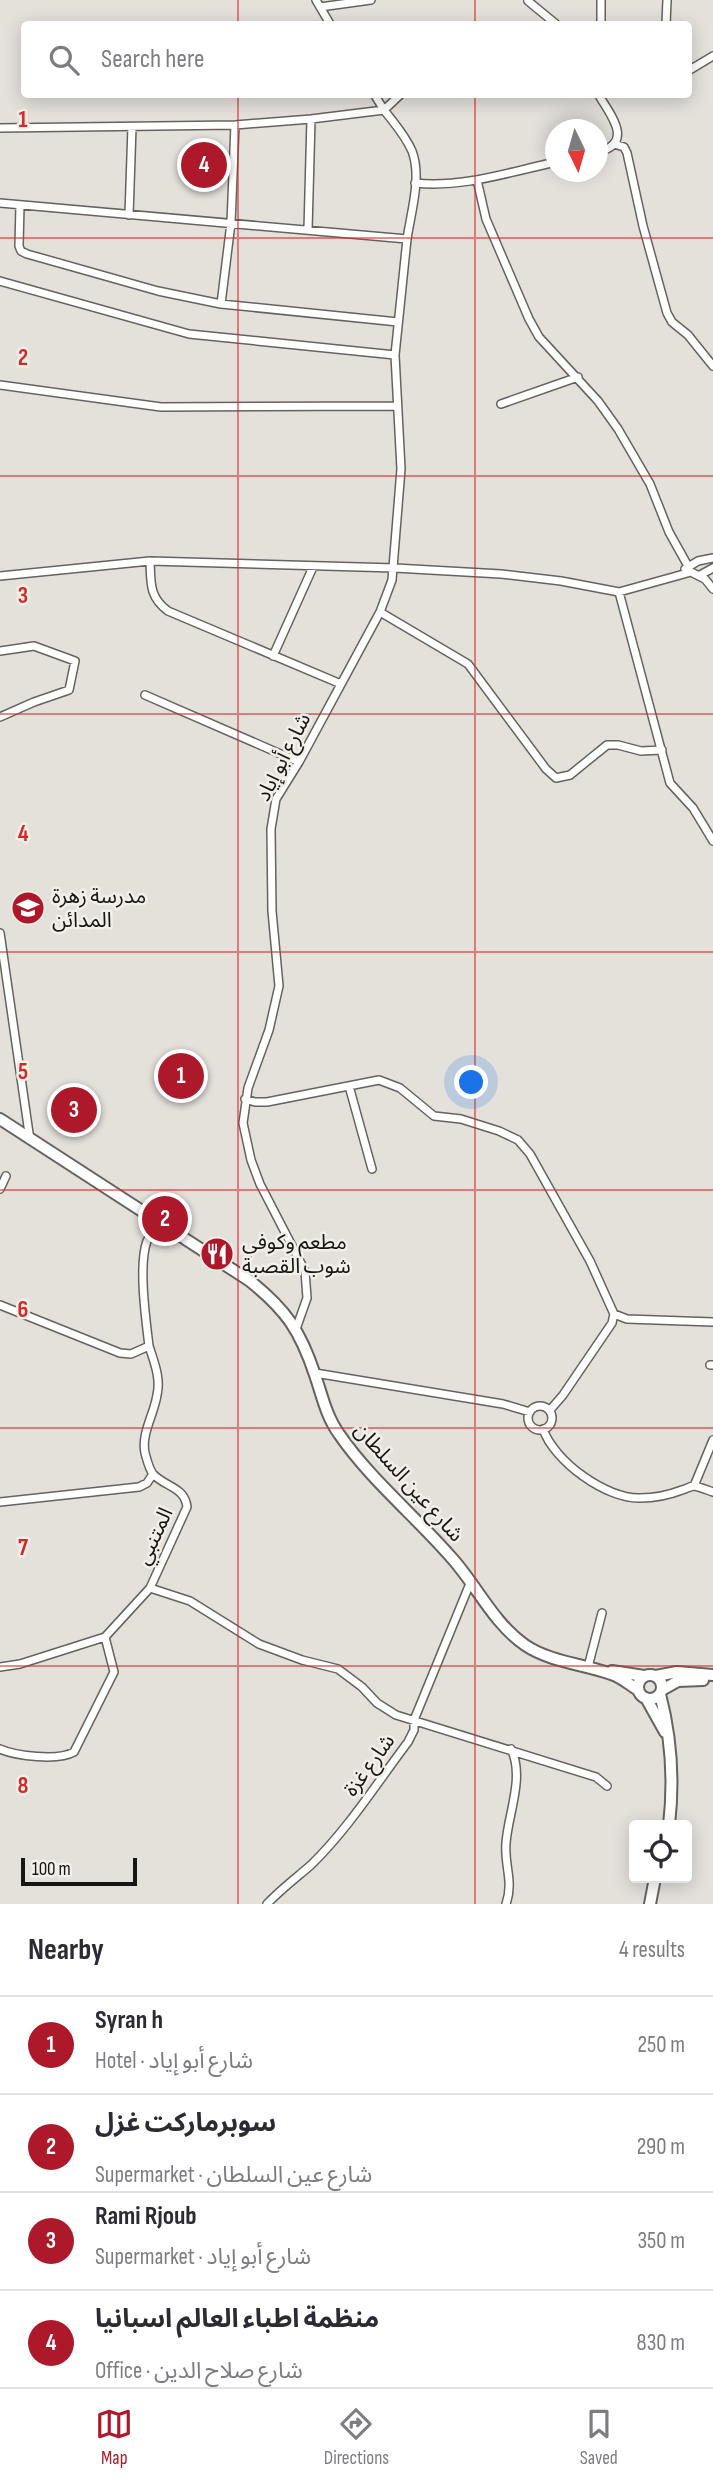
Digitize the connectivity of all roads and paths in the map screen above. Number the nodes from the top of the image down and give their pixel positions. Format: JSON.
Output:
{"nodes":[{"id":1,"x":371,"y":0,"type":"edge"},
{"id":2,"x":601,"y":0,"type":"edge"},
{"id":3,"x":667,"y":0,"type":"edge"},
{"id":4,"x":528,"y":1,"type":"edge"},
{"id":5,"x":318,"y":4,"type":"edge"},
{"id":6,"x":328,"y":21,"type":"edge"},
{"id":7,"x":552,"y":21,"type":"edge"},
{"id":8,"x":601,"y":21,"type":"edge"},
{"id":9,"x":666,"y":21,"type":"edge"},
{"id":10,"x":713,"y":56,"type":"edge"},
{"id":11,"x":692,"y":69,"type":"edge"},
{"id":12,"x":376,"y":98,"type":"edge"},
{"id":13,"x":396,"y":98,"type":"edge"},
{"id":14,"x":600,"y":98,"type":"edge"},
{"id":15,"x":383,"y":110,"type":"junction"},
{"id":16,"x":311,"y":119,"type":"junction"},
{"id":17,"x":235,"y":125,"type":"junction"},
{"id":18,"x":132,"y":127,"type":"junction"},
{"id":19,"x":0,"y":128,"type":"edge"},
{"id":20,"x":614,"y":144,"type":"junction"},
{"id":21,"x":608,"y":148,"type":"edge"},
{"id":22,"x":545,"y":164,"type":"edge"},
{"id":23,"x":477,"y":180,"type":"junction"},
{"id":24,"x":415,"y":183,"type":"junction"},
{"id":25,"x":0,"y":203,"type":"edge"},
{"id":26,"x":20,"y":205,"type":"junction"},
{"id":27,"x":129,"y":215,"type":"junction"},
{"id":28,"x":231,"y":223,"type":"junction"},
{"id":29,"x":308,"y":229,"type":"junction"},
{"id":30,"x":407,"y":239,"type":"junction"},
{"id":31,"x":0,"y":281,"type":"edge"},
{"id":32,"x":221,"y":304,"type":"junction"},
{"id":33,"x":398,"y":322,"type":"junction"},
{"id":34,"x":395,"y":355,"type":"junction"},
{"id":35,"x":713,"y":366,"type":"edge"},
{"id":36,"x":578,"y":377,"type":"junction"},
{"id":37,"x":0,"y":385,"type":"edge"},
{"id":38,"x":501,"y":404,"type":"dead end"},
{"id":39,"x":396,"y":406,"type":"junction"},
{"id":40,"x":713,"y":558,"type":"edge"},
{"id":41,"x":150,"y":561,"type":"junction"},
{"id":42,"x":688,"y":566,"type":"junction"},
{"id":43,"x":313,"y":567,"type":"junction"},
{"id":44,"x":395,"y":568,"type":"junction"},
{"id":45,"x":713,"y":568,"type":"edge"},
{"id":46,"x":680,"y":573,"type":"junction"},
{"id":47,"x":700,"y":575,"type":"junction"},
{"id":48,"x":0,"y":576,"type":"edge"},
{"id":49,"x":713,"y":589,"type":"edge"},
{"id":50,"x":619,"y":592,"type":"junction"},
{"id":51,"x":380,"y":612,"type":"junction"},
{"id":52,"x":0,"y":651,"type":"edge"},
{"id":53,"x":274,"y":656,"type":"junction"},
{"id":54,"x":341,"y":684,"type":"junction"},
{"id":55,"x":145,"y":695,"type":"dead end"},
{"id":56,"x":0,"y":717,"type":"edge"},
{"id":57,"x":662,"y":750,"type":"junction"},
{"id":58,"x":299,"y":762,"type":"junction"},
{"id":59,"x":713,"y":841,"type":"edge"},
{"id":60,"x":0,"y":933,"type":"edge"},
{"id":61,"x":349,"y":1086,"type":"junction"},
{"id":62,"x":245,"y":1098,"type":"junction"},
{"id":63,"x":0,"y":1119,"type":"edge"},
{"id":64,"x":30,"y":1140,"type":"junction"},
{"id":65,"x":372,"y":1169,"type":"dead end"},
{"id":66,"x":6,"y":1176,"type":"dead end"},
{"id":67,"x":0,"y":1189,"type":"edge"},
{"id":68,"x":162,"y":1225,"type":"junction"},
{"id":69,"x":0,"y":1305,"type":"edge"},
{"id":70,"x":614,"y":1314,"type":"junction"},
{"id":71,"x":713,"y":1322,"type":"edge"},
{"id":72,"x":296,"y":1329,"type":"junction"},
{"id":73,"x":149,"y":1346,"type":"junction"},
{"id":74,"x":315,"y":1373,"type":"junction"},
{"id":75,"x":550,"y":1410,"type":"junction"},
{"id":76,"x":530,"y":1412,"type":"junction"},
{"id":77,"x":543,"y":1429,"type":"junction"},
{"id":78,"x":713,"y":1440,"type":"edge"},
{"id":79,"x":153,"y":1474,"type":"junction"},
{"id":80,"x":694,"y":1486,"type":"junction"},
{"id":81,"x":713,"y":1492,"type":"edge"},
{"id":82,"x":0,"y":1502,"type":"edge"},
{"id":83,"x":472,"y":1580,"type":"junction"},
{"id":84,"x":150,"y":1588,"type":"junction"},
{"id":85,"x":602,"y":1613,"type":"dead end"},
{"id":86,"x":105,"y":1637,"type":"junction"},
{"id":87,"x":0,"y":1667,"type":"edge"},
{"id":88,"x":588,"y":1667,"type":"junction"},
{"id":89,"x":713,"y":1675,"type":"edge"},
{"id":90,"x":644,"y":1676,"type":"junction"},
{"id":91,"x":656,"y":1676,"type":"junction"},
{"id":92,"x":713,"y":1681,"type":"edge"},
{"id":93,"x":661,"y":1692,"type":"junction"},
{"id":94,"x":642,"y":1694,"type":"junction"},
{"id":95,"x":414,"y":1720,"type":"junction"},
{"id":96,"x":0,"y":1749,"type":"edge"},
{"id":97,"x":511,"y":1749,"type":"junction"},
{"id":98,"x":668,"y":1749,"type":"junction"},
{"id":99,"x":607,"y":1786,"type":"dead end"},
{"id":100,"x":670,"y":1820,"type":"edge"},
{"id":101,"x":654,"y":1883,"type":"edge"},
{"id":102,"x":267,"y":1904,"type":"edge"},
{"id":103,"x":506,"y":1904,"type":"edge"},
{"id":104,"x":650,"y":1904,"type":"edge"}],
"edges":[{"from":1,"to":5,"type":"street"},
{"from":2,"to":8,"type":"street"},
{"from":3,"to":9,"type":"street"},
{"from":4,"to":7,"type":"street"},
{"from":5,"to":6,"type":"street"},
{"from":10,"to":11,"type":"street"},
{"from":12,"to":15,"type":"street","name":"شارع أبو إياد"},
{"from":13,"to":15,"type":"street"},
{"from":14,"to":20,"type":"street"},
{"from":15,"to":16,"type":"street"},
{"from":15,"to":24,"type":"street","name":"شارع أبو إياد"},
{"from":16,"to":17,"type":"street"},
{"from":16,"to":29,"type":"street"},
{"from":17,"to":18,"type":"street"},
{"from":17,"to":28,"type":"street"},
{"from":18,"to":19,"type":"street"},
{"from":18,"to":27,"type":"street"},
{"from":20,"to":21,"type":"street"},
{"from":20,"to":35,"type":"street"},
{"from":22,"to":23,"type":"street"},
{"from":23,"to":24,"type":"street"},
{"from":23,"to":36,"type":"street"},
{"from":24,"to":30,"type":"street","name":"شارع أبو إياد"},
{"from":25,"to":26,"type":"street"},
{"from":26,"to":27,"type":"street"},
{"from":26,"to":32,"type":"street"},
{"from":27,"to":28,"type":"street"},
{"from":28,"to":29,"type":"street"},
{"from":28,"to":32,"type":"street"},
{"from":29,"to":30,"type":"street"},
{"from":30,"to":33,"type":"street","name":"شارع أبو إياد"},
{"from":31,"to":34,"type":"street"},
{"from":32,"to":33,"type":"street"},
{"from":33,"to":34,"type":"street","name":"شارع أبو إياد"},
{"from":34,"to":39,"type":"street","name":"شارع أبو إياد"},
{"from":36,"to":38,"type":"street"},
{"from":36,"to":42,"type":"street"},
{"from":37,"to":39,"type":"street"},
{"from":39,"to":44,"type":"street","name":"شارع أبو إياد"},
{"from":40,"to":42,"type":"street"},
{"from":41,"to":43,"type":"street"},
{"from":41,"to":48,"type":"street"},
{"from":41,"to":53,"type":"street"},
{"from":42,"to":46,"type":"street"},
{"from":43,"to":44,"type":"street"},
{"from":43,"to":53,"type":"street"},
{"from":44,"to":50,"type":"street"},
{"from":44,"to":51,"type":"street","name":"شارع أبو إياد"},
{"from":45,"to":47,"type":"street"},
{"from":46,"to":47,"type":"street"},
{"from":46,"to":50,"type":"street"},
{"from":47,"to":49,"type":"street"},
{"from":50,"to":57,"type":"street"},
{"from":51,"to":54,"type":"street","name":"شارع أبو إياد"},
{"from":51,"to":57,"type":"street"},
{"from":52,"to":56,"type":"street"},
{"from":53,"to":54,"type":"street"},
{"from":54,"to":58,"type":"street","name":"شارع أبو إياد"},
{"from":55,"to":58,"type":"street"},
{"from":57,"to":59,"type":"street"},
{"from":58,"to":62,"type":"street","name":"شارع أبو إياد"},
{"from":60,"to":64,"type":"street"},
{"from":61,"to":62,"type":"street"},
{"from":61,"to":65,"type":"street"},
{"from":61,"to":70,"type":"street"},
{"from":62,"to":72,"type":"street","name":"شارع أبو إياد"},
{"from":63,"to":64,"type":"main road","name":"شارع عين السلطان"},
{"from":64,"to":68,"type":"main road","name":"شارع عين السلطان"},
{"from":66,"to":67,"type":"street"},
{"from":68,"to":72,"type":"main road","name":"شارع عين السلطان"},
{"from":68,"to":73,"type":"street"},
{"from":69,"to":73,"type":"street"},
{"from":70,"to":71,"type":"street"},
{"from":70,"to":75,"type":"street"},
{"from":72,"to":74,"type":"main road","name":"شارع عين السلطان"},
{"from":73,"to":79,"type":"street"},
{"from":74,"to":76,"type":"street"},
{"from":74,"to":83,"type":"main road","name":"شارع عين السلطان"},
{"from":75,"to":76,"type":"street"},
{"from":75,"to":77,"type":"street"},
{"from":76,"to":77,"type":"street"},
{"from":77,"to":80,"type":"street"},
{"from":78,"to":80,"type":"street"},
{"from":79,"to":82,"type":"street"},
{"from":79,"to":84,"type":"street","name":"المتنبي"},
{"from":80,"to":81,"type":"street"},
{"from":83,"to":88,"type":"main road","name":"شارع عين السلطان"},
{"from":83,"to":95,"type":"street","name":"شارع غزة"},
{"from":84,"to":86,"type":"street"},
{"from":84,"to":95,"type":"street"},
{"from":85,"to":88,"type":"street"},
{"from":86,"to":87,"type":"street"},
{"from":86,"to":96,"type":"street"},
{"from":88,"to":90,"type":"main road","name":"شارع عين السلطان"},
{"from":88,"to":94,"type":"main road","name":"شارع عين السلطان"},
{"from":89,"to":91,"type":"main road"},
{"from":90,"to":91,"type":"main road"},
{"from":90,"to":94,"type":"main road"},
{"from":91,"to":93,"type":"main road"},
{"from":92,"to":93,"type":"main road"},
{"from":93,"to":94,"type":"main road"},
{"from":93,"to":98,"type":"main road"},
{"from":94,"to":98,"type":"main road"},
{"from":95,"to":97,"type":"street"},
{"from":95,"to":102,"type":"street","name":"شارع غزة"},
{"from":97,"to":99,"type":"street"},
{"from":97,"to":103,"type":"street"},
{"from":98,"to":100,"type":"main road"},
{"from":101,"to":104,"type":"main road"}]}
